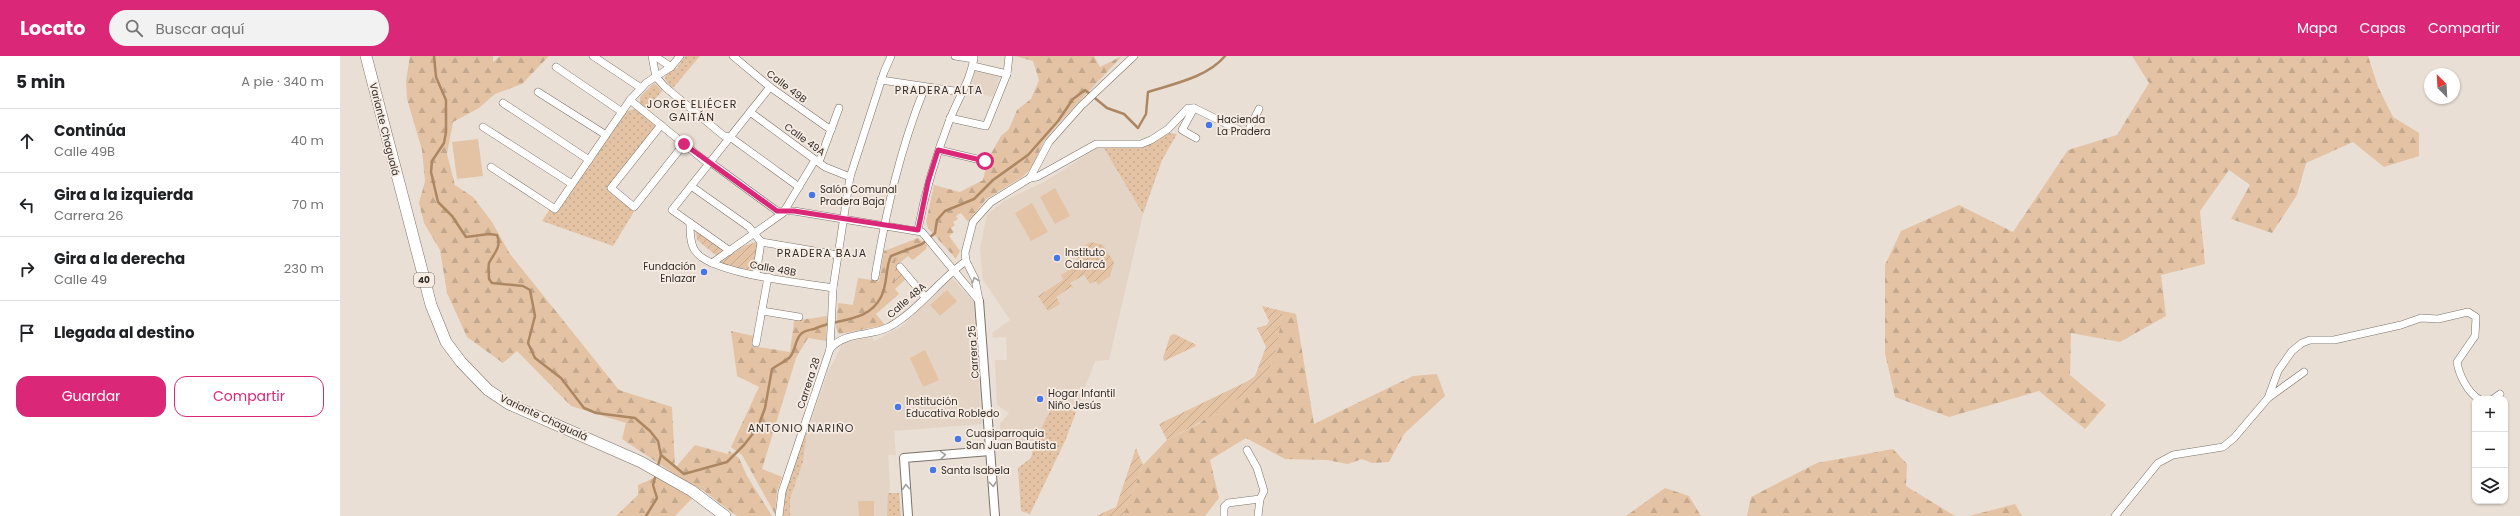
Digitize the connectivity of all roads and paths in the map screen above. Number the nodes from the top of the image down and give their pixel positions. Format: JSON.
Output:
{"nodes":[{"id":1,"x":366,"y":56,"type":"edge"},
{"id":2,"x":593,"y":56,"type":"edge"},
{"id":3,"x":654,"y":56,"type":"edge"},
{"id":4,"x":680,"y":56,"type":"edge"},
{"id":5,"x":733,"y":56,"type":"edge"},
{"id":6,"x":891,"y":56,"type":"edge"},
{"id":7,"x":954,"y":56,"type":"edge"},
{"id":8,"x":1009,"y":56,"type":"edge"},
{"id":9,"x":1134,"y":56,"type":"edge"},
{"id":10,"x":974,"y":60,"type":"edge"},
{"id":11,"x":556,"y":67,"type":"dead end"},
{"id":12,"x":671,"y":67,"type":"junction"},
{"id":13,"x":1007,"y":74,"type":"junction"},
{"id":14,"x":656,"y":77,"type":"junction"},
{"id":15,"x":881,"y":80,"type":"junction"},
{"id":16,"x":770,"y":87,"type":"junction"},
{"id":17,"x":925,"y":87,"type":"junction"},
{"id":18,"x":641,"y":88,"type":"junction"},
{"id":19,"x":538,"y":92,"type":"dead end"},
{"id":20,"x":961,"y":92,"type":"junction"},
{"id":21,"x":630,"y":100,"type":"junction"},
{"id":22,"x":503,"y":103,"type":"dead end"},
{"id":23,"x":839,"y":108,"type":"dead end"},
{"id":24,"x":1194,"y":108,"type":"junction"},
{"id":25,"x":1259,"y":109,"type":"dead end"},
{"id":26,"x":622,"y":112,"type":"junction"},
{"id":27,"x":750,"y":112,"type":"junction"},
{"id":28,"x":950,"y":118,"type":"junction"},
{"id":29,"x":661,"y":125,"type":"junction"},
{"id":30,"x":483,"y":127,"type":"dead end"},
{"id":31,"x":831,"y":130,"type":"junction"},
{"id":32,"x":606,"y":135,"type":"junction"},
{"id":33,"x":730,"y":137,"type":"junction"},
{"id":34,"x":1196,"y":138,"type":"dead end"},
{"id":35,"x":684,"y":144,"type":"junction"},
{"id":36,"x":938,"y":150,"type":"junction"},
{"id":37,"x":589,"y":160,"type":"junction"},
{"id":38,"x":817,"y":161,"type":"junction"},
{"id":39,"x":985,"y":161,"type":"dead end"},
{"id":40,"x":710,"y":162,"type":"junction"},
{"id":41,"x":491,"y":167,"type":"dead end"},
{"id":42,"x":850,"y":177,"type":"junction"},
{"id":43,"x":1030,"y":178,"type":"junction"},
{"id":44,"x":572,"y":184,"type":"junction"},
{"id":45,"x":692,"y":186,"type":"junction"},
{"id":46,"x":799,"y":187,"type":"junction"},
{"id":47,"x":783,"y":212,"type":"junction"},
{"id":48,"x":845,"y":219,"type":"junction"},
{"id":49,"x":690,"y":223,"type":"junction"},
{"id":50,"x":883,"y":226,"type":"junction"},
{"id":51,"x":922,"y":232,"type":"junction"},
{"id":52,"x":755,"y":233,"type":"junction"},
{"id":53,"x":761,"y":242,"type":"junction"},
{"id":54,"x":730,"y":251,"type":"junction"},
{"id":55,"x":838,"y":255,"type":"junction"},
{"id":56,"x":966,"y":261,"type":"junction"},
{"id":57,"x":712,"y":263,"type":"junction"},
{"id":58,"x":900,"y":267,"type":"dead end"},
{"id":59,"x":954,"y":270,"type":"junction"},
{"id":60,"x":756,"y":275,"type":"junction"},
{"id":61,"x":768,"y":277,"type":"junction"},
{"id":62,"x":875,"y":277,"type":"dead end"},
{"id":63,"x":833,"y":288,"type":"junction"},
{"id":64,"x":925,"y":297,"type":"junction"},
{"id":65,"x":979,"y":301,"type":"junction"},
{"id":66,"x":762,"y":310,"type":"junction"},
{"id":67,"x":798,"y":318,"type":"dead end"},
{"id":68,"x":756,"y":343,"type":"dead end"},
{"id":69,"x":830,"y":349,"type":"junction"},
{"id":70,"x":2304,"y":372,"type":"dead end"},
{"id":71,"x":2500,"y":394,"type":"dead end"},
{"id":72,"x":2474,"y":396,"type":"edge"},
{"id":73,"x":2497,"y":396,"type":"edge"},
{"id":74,"x":2268,"y":398,"type":"junction"},
{"id":75,"x":1247,"y":450,"type":"dead end"},
{"id":76,"x":990,"y":451,"type":"junction"},
{"id":77,"x":1260,"y":499,"type":"junction"},
{"id":78,"x":725,"y":516,"type":"edge"},
{"id":79,"x":779,"y":516,"type":"edge"},
{"id":80,"x":908,"y":516,"type":"edge"},
{"id":81,"x":995,"y":516,"type":"edge"},
{"id":82,"x":1224,"y":516,"type":"edge"},
{"id":83,"x":1258,"y":516,"type":"edge"},
{"id":84,"x":2115,"y":516,"type":"edge"}],
"edges":[{"from":1,"to":78,"type":"highway","name":"Variante Chagualá","number":"40"},
{"from":2,"to":18,"type":"street"},
{"from":3,"to":12,"type":"street"},
{"from":3,"to":14,"type":"street"},
{"from":4,"to":12,"type":"street"},
{"from":5,"to":16,"type":"street","name":"Calle 49B"},
{"from":6,"to":15,"type":"street","name":"Carrera 28"},
{"from":7,"to":10,"type":"street"},
{"from":8,"to":13,"type":"street"},
{"from":9,"to":43,"type":"street"},
{"from":10,"to":13,"type":"street"},
{"from":10,"to":20,"type":"street"},
{"from":11,"to":26,"type":"street"},
{"from":12,"to":14,"type":"street"},
{"from":13,"to":28,"type":"street"},
{"from":14,"to":18,"type":"street"},
{"from":14,"to":33,"type":"street"},
{"from":15,"to":17,"type":"street"},
{"from":15,"to":42,"type":"street","name":"Carrera 28"},
{"from":16,"to":27,"type":"street"},
{"from":16,"to":31,"type":"street","name":"Calle 49B"},
{"from":17,"to":20,"type":"street"},
{"from":17,"to":50,"type":"street"},
{"from":18,"to":21,"type":"street"},
{"from":19,"to":32,"type":"street"},
{"from":20,"to":28,"type":"street"},
{"from":21,"to":26,"type":"street"},
{"from":21,"to":29,"type":"street"},
{"from":22,"to":37,"type":"street"},
{"from":23,"to":31,"type":"street"},
{"from":24,"to":25,"type":"street"},
{"from":24,"to":34,"type":"street"},
{"from":24,"to":43,"type":"street"},
{"from":26,"to":32,"type":"street"},
{"from":27,"to":33,"type":"street"},
{"from":27,"to":38,"type":"street","name":"Calle 49A"},
{"from":28,"to":36,"type":"street"},
{"from":29,"to":35,"type":"street"},
{"from":29,"to":35,"type":"street"},
{"from":30,"to":44,"type":"street"},
{"from":31,"to":38,"type":"street"},
{"from":32,"to":37,"type":"street"},
{"from":33,"to":40,"type":"street"},
{"from":33,"to":46,"type":"street"},
{"from":35,"to":40,"type":"street"},
{"from":36,"to":39,"type":"street"},
{"from":36,"to":51,"type":"street"},
{"from":37,"to":44,"type":"street"},
{"from":38,"to":42,"type":"street","name":"Calle 49A"},
{"from":38,"to":46,"type":"street"},
{"from":40,"to":45,"type":"street"},
{"from":40,"to":47,"type":"street"},
{"from":41,"to":44,"type":"street"},
{"from":42,"to":48,"type":"street","name":"Carrera 28"},
{"from":43,"to":56,"type":"street"},
{"from":45,"to":49,"type":"street"},
{"from":45,"to":52,"type":"street"},
{"from":46,"to":47,"type":"street"},
{"from":47,"to":48,"type":"street"},
{"from":47,"to":52,"type":"street"},
{"from":48,"to":50,"type":"street"},
{"from":48,"to":55,"type":"street","name":"Carrera 28"},
{"from":49,"to":54,"type":"street"},
{"from":49,"to":57,"type":"street","name":"Calle 48B"},
{"from":50,"to":51,"type":"street"},
{"from":50,"to":62,"type":"street"},
{"from":51,"to":59,"type":"street"},
{"from":52,"to":53,"type":"street"},
{"from":52,"to":54,"type":"street"},
{"from":53,"to":55,"type":"street"},
{"from":53,"to":60,"type":"street"},
{"from":54,"to":57,"type":"street"},
{"from":55,"to":63,"type":"street","name":"Carrera 28"},
{"from":56,"to":59,"type":"street","name":"Calle 48A"},
{"from":65,"to":56,"type":"street","one_way":true},
{"from":57,"to":60,"type":"street","name":"Calle 48B"},
{"from":58,"to":64,"type":"street"},
{"from":59,"to":64,"type":"street","name":"Calle 48A"},
{"from":59,"to":65,"type":"street"},
{"from":60,"to":61,"type":"street","name":"Calle 48B"},
{"from":61,"to":63,"type":"street","name":"Calle 48B"},
{"from":61,"to":66,"type":"street"},
{"from":63,"to":69,"type":"street","name":"Carrera 28"},
{"from":64,"to":69,"type":"street","name":"Calle 48A"},
{"from":65,"to":76,"type":"street","name":"Carrera 25"},
{"from":66,"to":67,"type":"street"},
{"from":66,"to":68,"type":"street"},
{"from":69,"to":79,"type":"street","name":"Carrera 28"},
{"from":70,"to":74,"type":"street"},
{"from":71,"to":73,"type":"street"},
{"from":72,"to":74,"type":"street"},
{"from":74,"to":84,"type":"street"},
{"from":75,"to":77,"type":"street"},
{"from":80,"to":76,"type":"street","one_way":true},
{"from":76,"to":81,"type":"street","name":"Carrera 25","one_way":true},
{"from":77,"to":82,"type":"street"},
{"from":77,"to":83,"type":"street"}]}
